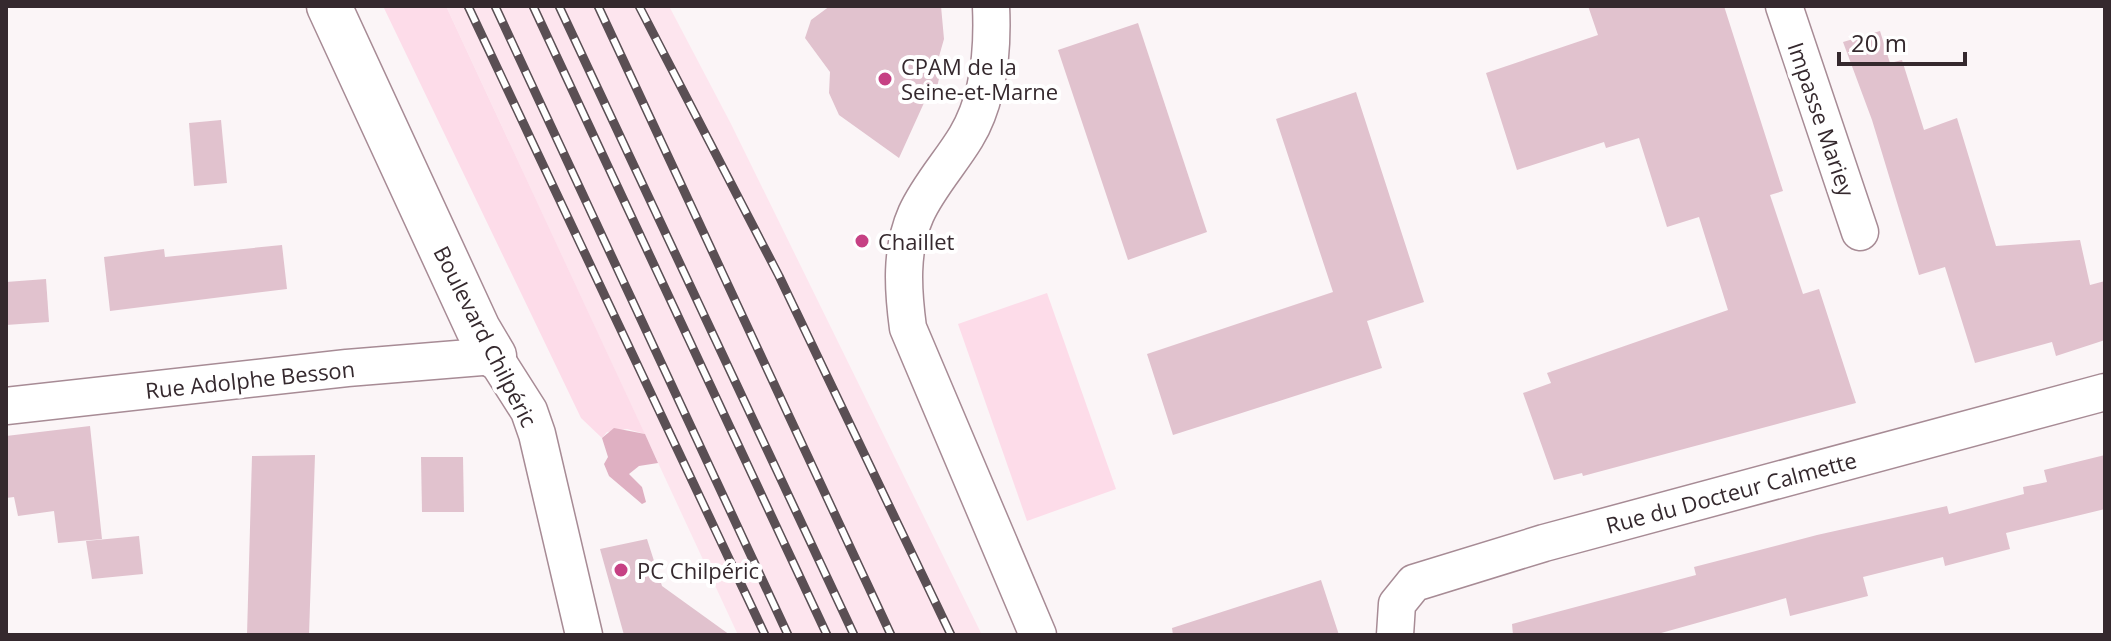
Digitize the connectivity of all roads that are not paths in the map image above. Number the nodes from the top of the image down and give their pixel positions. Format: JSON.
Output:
{"nodes":[{"id":1,"x":329,"y":6,"type":"edge"},
{"id":2,"x":991,"y":6,"type":"edge"},
{"id":3,"x":1784,"y":6,"type":"edge"},
{"id":4,"x":1860,"y":232,"type":"dead end"},
{"id":5,"x":494,"y":356,"type":"junction"},
{"id":6,"x":2105,"y":392,"type":"edge"},
{"id":7,"x":6,"y":406,"type":"edge"},
{"id":8,"x":584,"y":635,"type":"edge"},
{"id":9,"x":1038,"y":635,"type":"edge"},
{"id":10,"x":1395,"y":635,"type":"edge"}],
"edges":[{"from":1,"to":5,"type":"street","name":"Boulevard Chilpéric"},
{"from":2,"to":9,"type":"street"},
{"from":3,"to":4,"type":"street","name":"Impasse Mariey"},
{"from":5,"to":7,"type":"street","name":"Rue Adolphe Besson"},
{"from":5,"to":8,"type":"street","name":"Boulevard Chilpéric"},
{"from":6,"to":10,"type":"street","name":"Rue du Docteur Calmette"}]}
